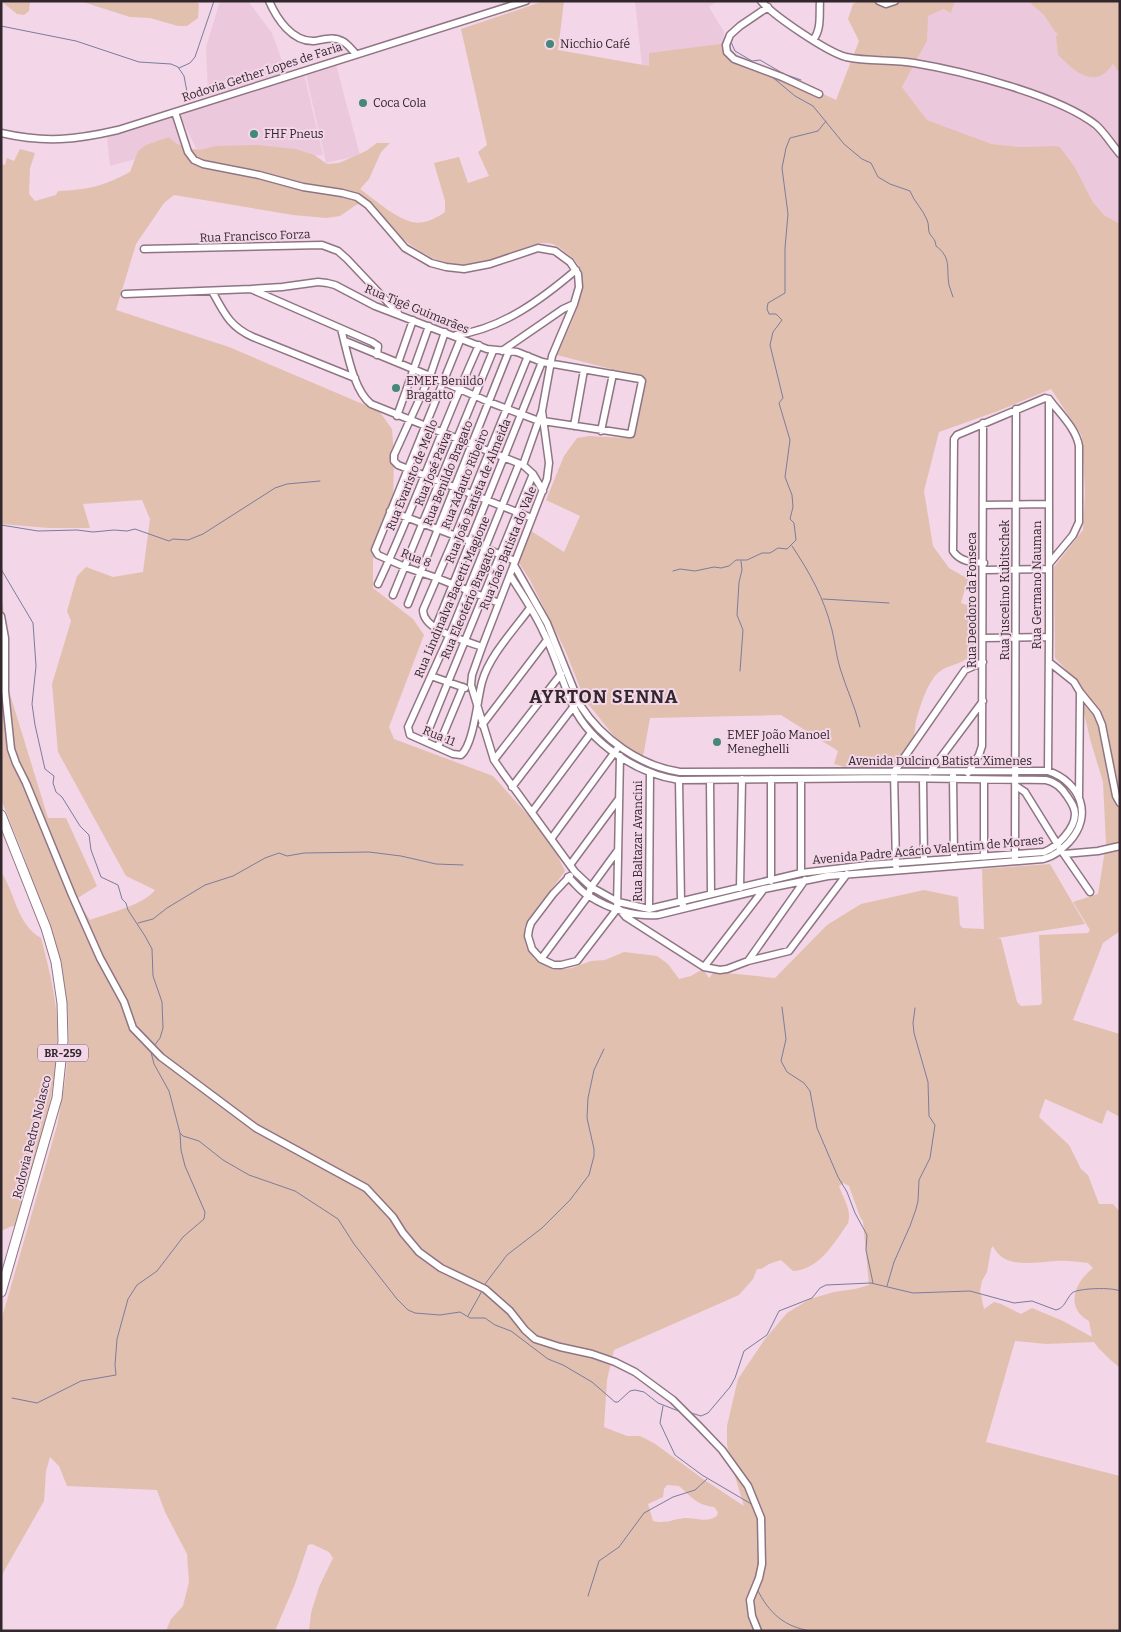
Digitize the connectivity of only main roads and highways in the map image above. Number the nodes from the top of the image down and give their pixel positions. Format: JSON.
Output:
{"nodes":[{"id":1,"x":1,"y":815,"type":"edge"},
{"id":2,"x":1,"y":1292,"type":"edge"}],
"edges":[{"from":1,"to":2,"type":"highway","name":"Rodovia Pedro Nolasco","number":"BR-259"}]}
